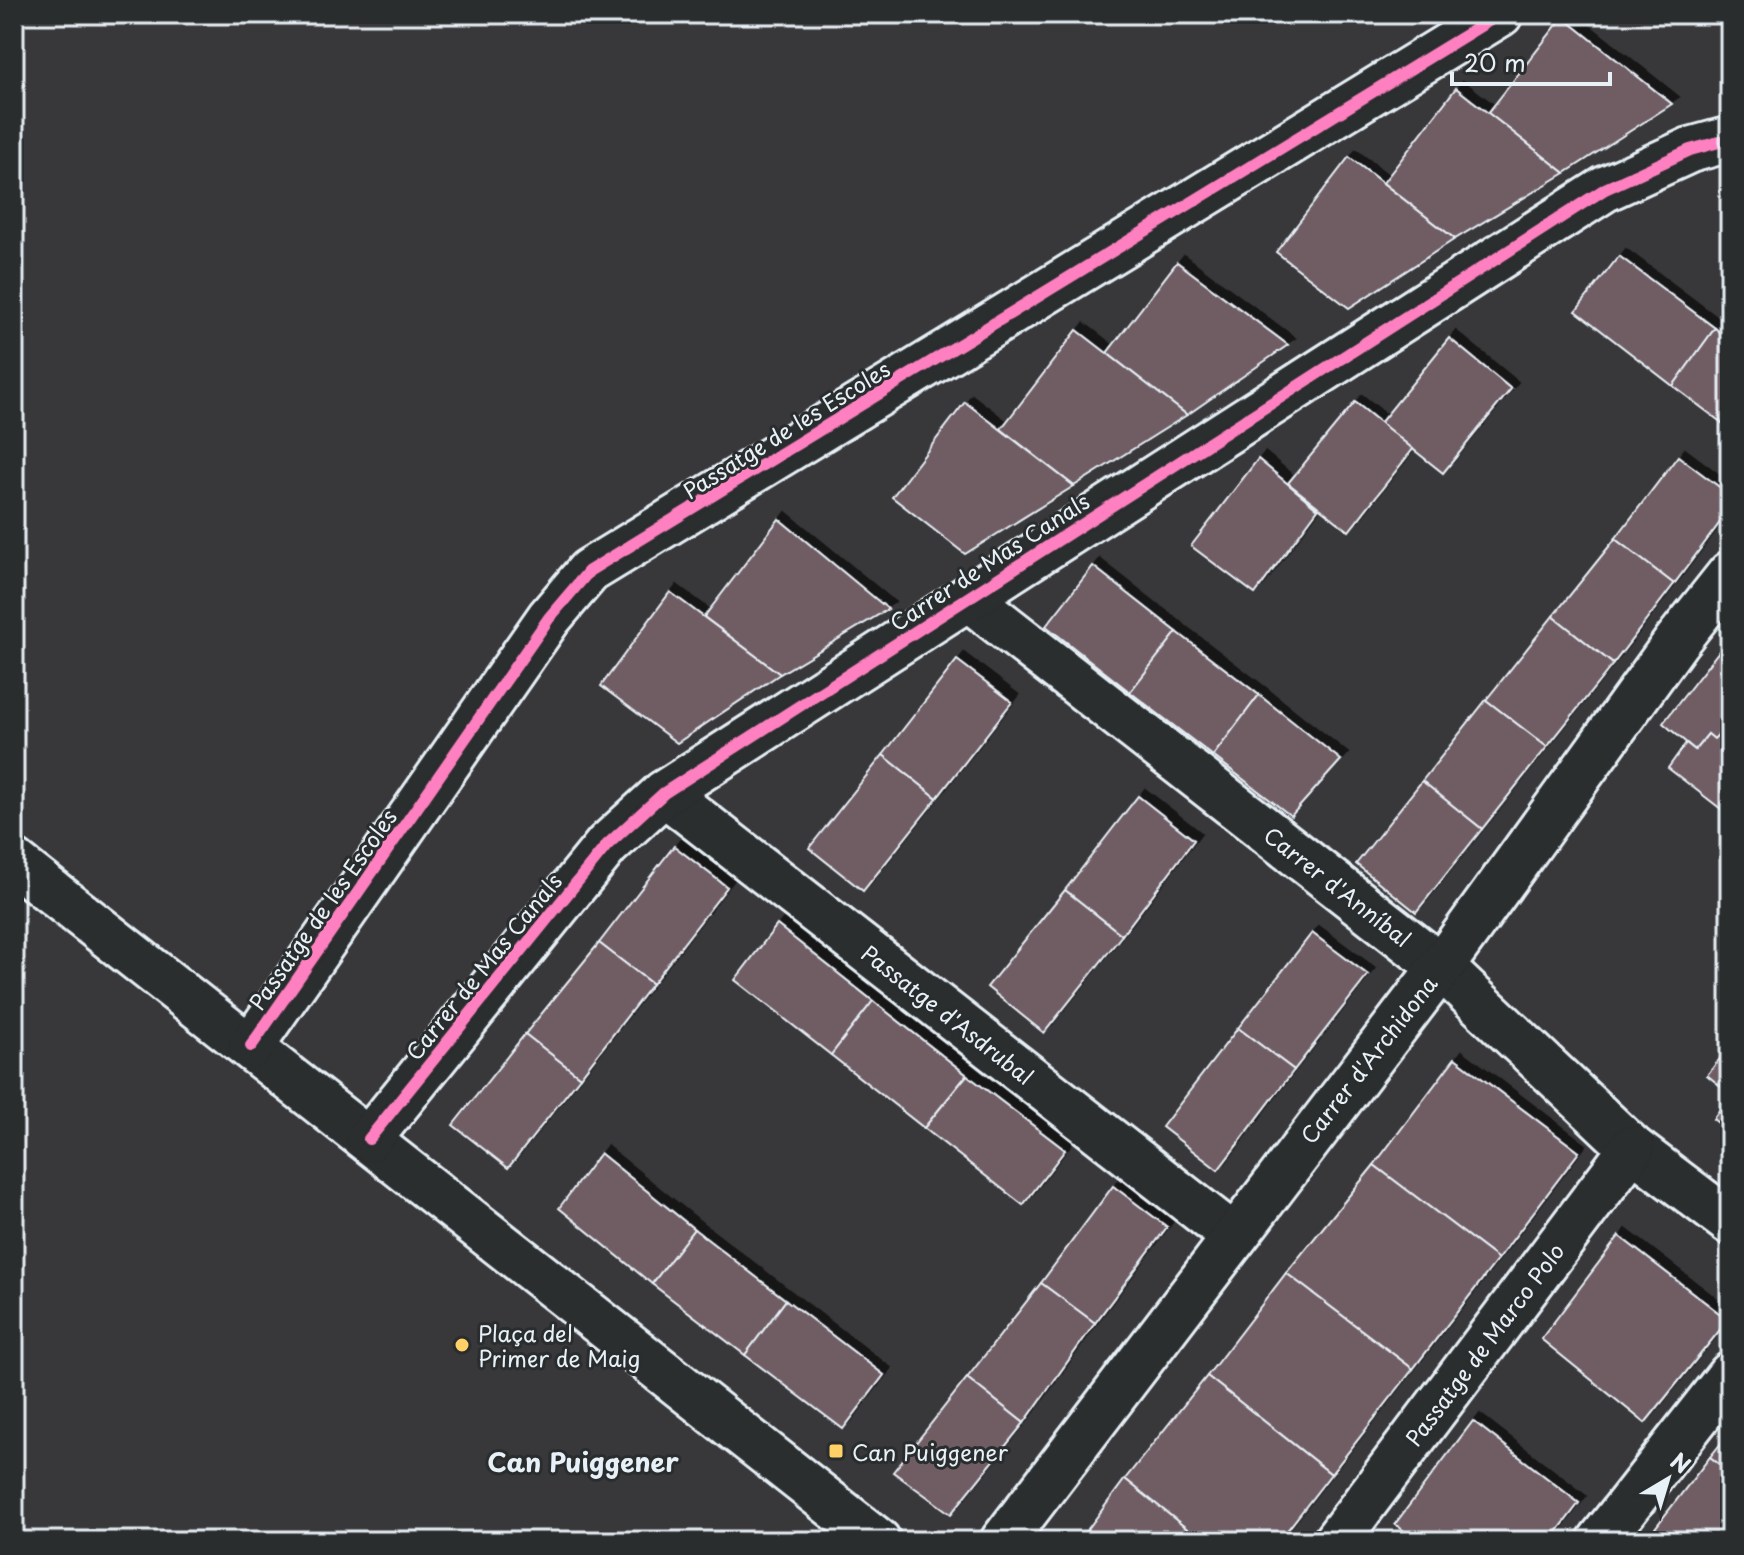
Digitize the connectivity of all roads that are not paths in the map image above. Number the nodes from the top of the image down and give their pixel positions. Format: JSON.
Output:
{"nodes":[{"id":1,"x":1500,"y":14,"type":"edge"},
{"id":2,"x":1730,"y":139,"type":"edge"},
{"id":3,"x":1730,"y":574,"type":"edge"},
{"id":4,"x":968,"y":598,"type":"junction"},
{"id":5,"x":664,"y":793,"type":"junction"},
{"id":6,"x":14,"y":862,"type":"edge"},
{"id":7,"x":1441,"y":967,"type":"junction"},
{"id":8,"x":251,"y":1046,"type":"junction"},
{"id":9,"x":369,"y":1139,"type":"junction"},
{"id":10,"x":1632,"y":1148,"type":"junction"},
{"id":11,"x":1730,"y":1222,"type":"edge"},
{"id":12,"x":1232,"y":1235,"type":"junction"},
{"id":13,"x":1730,"y":1375,"type":"edge"},
{"id":14,"x":878,"y":1541,"type":"edge"},
{"id":15,"x":1003,"y":1541,"type":"edge"},
{"id":16,"x":1336,"y":1541,"type":"edge"},
{"id":17,"x":1600,"y":1541,"type":"edge"}],
"edges":[{"from":1,"to":8,"type":"street","name":"Passatge de les Escoles"},
{"from":2,"to":4,"type":"street","name":"Carrer de Mas Canals"},
{"from":3,"to":7,"type":"street","name":"Carrer d'Archidona"},
{"from":4,"to":5,"type":"street","name":"Carrer de Mas Canals"},
{"from":4,"to":7,"type":"street","name":"Carrer d'Anníbal"},
{"from":5,"to":9,"type":"street","name":"Carrer de Mas Canals"},
{"from":5,"to":12,"type":"street","name":"Passatge d'Asdrubal"},
{"from":6,"to":8,"type":"street"},
{"from":7,"to":10,"type":"street","name":"Carrer d'Anníbal"},
{"from":7,"to":12,"type":"street","name":"Carrer d'Archidona"},
{"from":8,"to":9,"type":"street"},
{"from":9,"to":14,"type":"street"},
{"from":10,"to":11,"type":"street","name":"Carrer d'Anníbal"},
{"from":10,"to":16,"type":"street","name":"Passatge de Marco Polo"},
{"from":12,"to":15,"type":"street","name":"Carrer d'Archidona"},
{"from":13,"to":17,"type":"street"}]}
